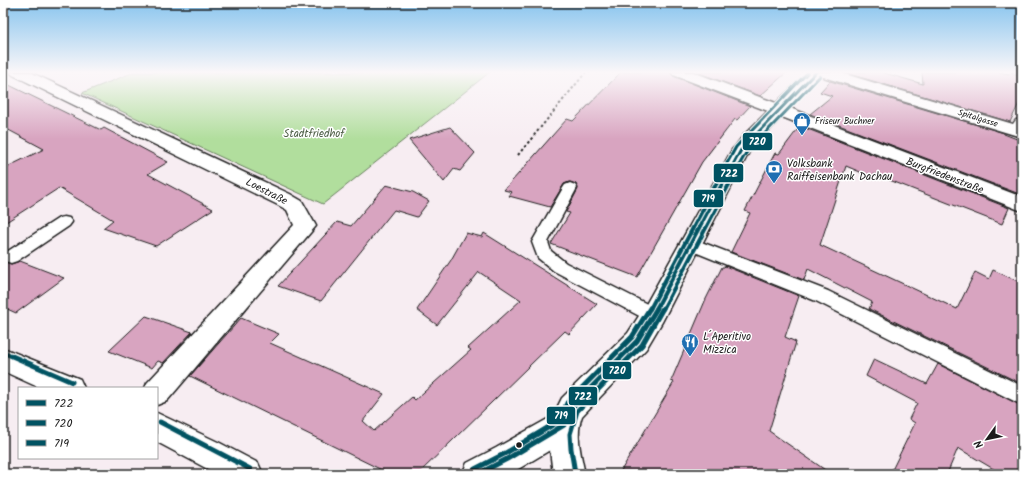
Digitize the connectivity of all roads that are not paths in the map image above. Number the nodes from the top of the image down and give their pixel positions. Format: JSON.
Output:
{"nodes":[{"id":1,"x":64,"y":94,"type":"edge"},
{"id":2,"x":739,"y":94,"type":"edge"},
{"id":3,"x":794,"y":94,"type":"edge"},
{"id":4,"x":900,"y":94,"type":"edge"},
{"id":5,"x":779,"y":109,"type":"junction"},
{"id":6,"x":1021,"y":129,"type":"edge"},
{"id":7,"x":570,"y":188,"type":"dead end"},
{"id":8,"x":1021,"y":204,"type":"edge"},
{"id":9,"x":64,"y":222,"type":"dead end"},
{"id":10,"x":691,"y":244,"type":"junction"},
{"id":11,"x":11,"y":257,"type":"dead end"},
{"id":12,"x":653,"y":315,"type":"junction"},
{"id":13,"x":3,"y":359,"type":"edge"},
{"id":14,"x":68,"y":387,"type":"edge"},
{"id":15,"x":158,"y":391,"type":"edge"},
{"id":16,"x":1022,"y":396,"type":"edge"},
{"id":17,"x":564,"y":425,"type":"junction"},
{"id":18,"x":158,"y":428,"type":"edge"},
{"id":19,"x":247,"y":474,"type":"edge"},
{"id":20,"x":478,"y":474,"type":"edge"},
{"id":21,"x":569,"y":474,"type":"edge"}],
"edges":[{"from":1,"to":15,"type":"street","name":"Loestraße"},
{"from":2,"to":5,"type":"street","name":"Burgfriedenstraße"},
{"from":3,"to":5,"type":"street"},
{"from":4,"to":6,"type":"street","name":"Spitalgasse"},
{"from":5,"to":8,"type":"street","name":"Burgfriedenstraße"},
{"from":5,"to":10,"type":"street"},
{"from":7,"to":12,"type":"lane"},
{"from":9,"to":11,"type":"lane"},
{"from":10,"to":12,"type":"street"},
{"from":10,"to":16,"type":"lane"},
{"from":12,"to":17,"type":"street"},
{"from":13,"to":14,"type":"street"},
{"from":17,"to":20,"type":"street"},
{"from":17,"to":21,"type":"street"},
{"from":18,"to":19,"type":"street"}]}
